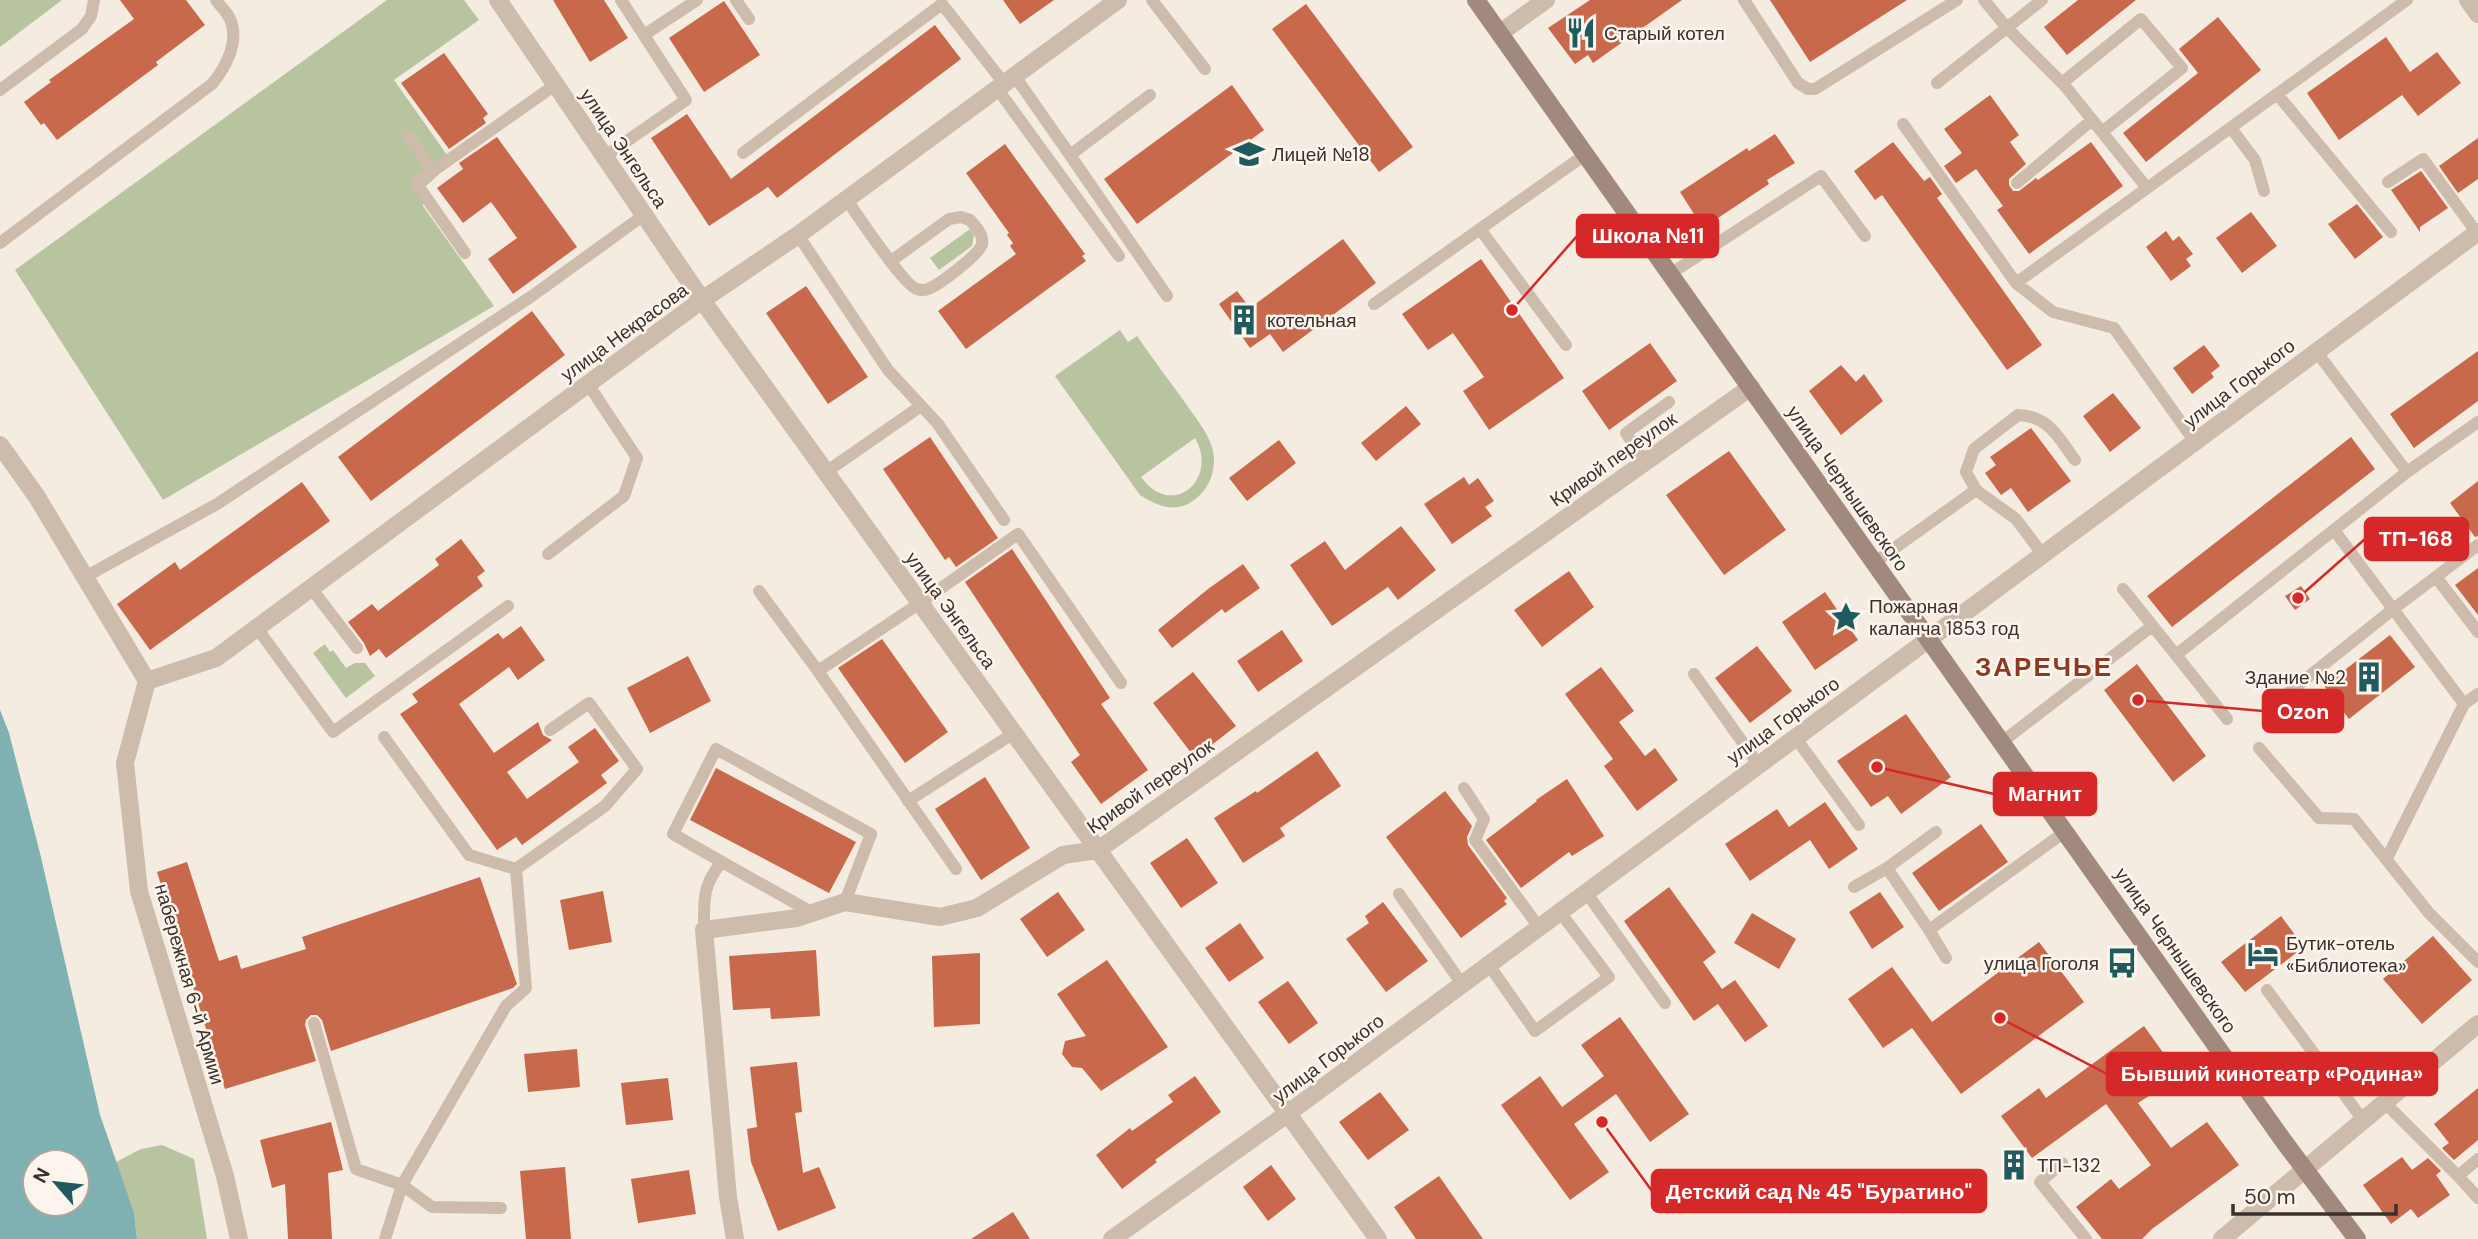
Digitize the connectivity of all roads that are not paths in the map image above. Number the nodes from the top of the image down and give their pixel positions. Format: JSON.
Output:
{"nodes":[{"id":1,"x":94,"y":0,"type":"edge"},
{"id":2,"x":216,"y":0,"type":"edge"},
{"id":3,"x":621,"y":0,"type":"edge"},
{"id":4,"x":697,"y":0,"type":"edge"},
{"id":5,"x":736,"y":0,"type":"edge"},
{"id":6,"x":1118,"y":0,"type":"edge"},
{"id":7,"x":1152,"y":0,"type":"edge"},
{"id":8,"x":1476,"y":0,"type":"edge"},
{"id":9,"x":1546,"y":0,"type":"edge"},
{"id":10,"x":1744,"y":0,"type":"edge"},
{"id":11,"x":1957,"y":0,"type":"edge"},
{"id":12,"x":1984,"y":0,"type":"edge"},
{"id":13,"x":2042,"y":0,"type":"edge"},
{"id":14,"x":2407,"y":0,"type":"edge"},
{"id":15,"x":2468,"y":0,"type":"edge"},
{"id":16,"x":500,"y":1,"type":"edge"},
{"id":17,"x":2478,"y":14,"type":"edge"},
{"id":18,"x":749,"y":19,"type":"dead end"},
{"id":19,"x":2007,"y":28,"type":"junction"},
{"id":20,"x":1500,"y":33,"type":"junction"},
{"id":21,"x":644,"y":35,"type":"junction"},
{"id":22,"x":1205,"y":69,"type":"dead end"},
{"id":23,"x":1004,"y":81,"type":"junction"},
{"id":24,"x":1937,"y":83,"type":"dead end"},
{"id":25,"x":2062,"y":83,"type":"junction"},
{"id":26,"x":555,"y":85,"type":"junction"},
{"id":27,"x":0,"y":90,"type":"edge"},
{"id":28,"x":2277,"y":94,"type":"junction"},
{"id":29,"x":1150,"y":95,"type":"dead end"},
{"id":30,"x":2092,"y":120,"type":"junction"},
{"id":31,"x":1903,"y":124,"type":"dead end"},
{"id":32,"x":2231,"y":128,"type":"junction"},
{"id":33,"x":2102,"y":132,"type":"junction"},
{"id":34,"x":408,"y":137,"type":"dead end"},
{"id":35,"x":743,"y":153,"type":"dead end"},
{"id":36,"x":1586,"y":154,"type":"junction"},
{"id":37,"x":1070,"y":155,"type":"junction"},
{"id":38,"x":604,"y":157,"type":"junction"},
{"id":39,"x":433,"y":171,"type":"junction"},
{"id":40,"x":2388,"y":181,"type":"dead end"},
{"id":41,"x":2017,"y":183,"type":"dead end"},
{"id":42,"x":2147,"y":188,"type":"junction"},
{"id":43,"x":2264,"y":191,"type":"dead end"},
{"id":44,"x":846,"y":199,"type":"junction"},
{"id":45,"x":644,"y":215,"type":"junction"},
{"id":46,"x":1480,"y":229,"type":"junction"},
{"id":47,"x":2391,"y":232,"type":"dead end"},
{"id":48,"x":2478,"y":233,"type":"edge"},
{"id":49,"x":798,"y":235,"type":"junction"},
{"id":50,"x":1865,"y":236,"type":"dead end"},
{"id":51,"x":1,"y":241,"type":"edge"},
{"id":52,"x":465,"y":253,"type":"dead end"},
{"id":53,"x":1119,"y":256,"type":"dead end"},
{"id":54,"x":891,"y":261,"type":"junction"},
{"id":55,"x":1671,"y":274,"type":"junction"},
{"id":56,"x":2017,"y":283,"type":"junction"},
{"id":57,"x":1167,"y":296,"type":"dead end"},
{"id":58,"x":702,"y":300,"type":"junction"},
{"id":59,"x":1374,"y":304,"type":"dead end"},
{"id":60,"x":1566,"y":345,"type":"dead end"},
{"id":61,"x":2316,"y":352,"type":"junction"},
{"id":62,"x":588,"y":384,"type":"junction"},
{"id":63,"x":1751,"y":387,"type":"junction"},
{"id":64,"x":1669,"y":402,"type":"dead end"},
{"id":65,"x":921,"y":406,"type":"junction"},
{"id":66,"x":2478,"y":422,"type":"edge"},
{"id":67,"x":2195,"y":442,"type":"junction"},
{"id":68,"x":0,"y":445,"type":"edge"},
{"id":69,"x":2075,"y":460,"type":"dead end"},
{"id":70,"x":1645,"y":462,"type":"junction"},
{"id":71,"x":826,"y":472,"type":"junction"},
{"id":72,"x":2407,"y":472,"type":"junction"},
{"id":73,"x":1976,"y":490,"type":"junction"},
{"id":74,"x":1004,"y":520,"type":"dead end"},
{"id":75,"x":2334,"y":530,"type":"junction"},
{"id":76,"x":2478,"y":545,"type":"edge"},
{"id":77,"x":548,"y":554,"type":"dead end"},
{"id":78,"x":2043,"y":555,"type":"junction"},
{"id":79,"x":1875,"y":562,"type":"junction"},
{"id":80,"x":85,"y":577,"type":"junction"},
{"id":81,"x":2436,"y":577,"type":"junction"},
{"id":82,"x":311,"y":588,"type":"junction"},
{"id":83,"x":2123,"y":589,"type":"dead end"},
{"id":84,"x":759,"y":591,"type":"dead end"},
{"id":85,"x":920,"y":603,"type":"junction"},
{"id":86,"x":508,"y":606,"type":"dead end"},
{"id":87,"x":2392,"y":610,"type":"junction"},
{"id":88,"x":2152,"y":626,"type":"junction"},
{"id":89,"x":257,"y":628,"type":"junction"},
{"id":90,"x":2478,"y":632,"type":"edge"},
{"id":91,"x":1929,"y":639,"type":"junction"},
{"id":92,"x":357,"y":648,"type":"dead end"},
{"id":93,"x":2176,"y":655,"type":"junction"},
{"id":94,"x":818,"y":671,"type":"junction"},
{"id":95,"x":1694,"y":674,"type":"dead end"},
{"id":96,"x":147,"y":681,"type":"junction"},
{"id":97,"x":1121,"y":683,"type":"dead end"},
{"id":98,"x":2288,"y":693,"type":"dead end"},
{"id":99,"x":2478,"y":694,"type":"edge"},
{"id":100,"x":2464,"y":705,"type":"junction"},
{"id":101,"x":2227,"y":719,"type":"dead end"},
{"id":102,"x":551,"y":730,"type":"dead end"},
{"id":103,"x":1014,"y":733,"type":"junction"},
{"id":104,"x":384,"y":737,"type":"dead end"},
{"id":105,"x":1795,"y":737,"type":"junction"},
{"id":106,"x":2002,"y":742,"type":"junction"},
{"id":107,"x":2259,"y":748,"type":"dead end"},
{"id":108,"x":1758,"y":764,"type":"junction"},
{"id":109,"x":1464,"y":788,"type":"dead end"},
{"id":110,"x":908,"y":801,"type":"junction"},
{"id":111,"x":1859,"y":825,"type":"dead end"},
{"id":112,"x":2066,"y":831,"type":"junction"},
{"id":113,"x":1936,"y":832,"type":"dead end"},
{"id":114,"x":1098,"y":850,"type":"junction"},
{"id":115,"x":2387,"y":858,"type":"junction"},
{"id":116,"x":722,"y":862,"type":"junction"},
{"id":117,"x":1887,"y":868,"type":"junction"},
{"id":118,"x":516,"y":869,"type":"junction"},
{"id":119,"x":956,"y":869,"type":"dead end"},
{"id":120,"x":1854,"y":887,"type":"dead end"},
{"id":121,"x":1586,"y":892,"type":"junction"},
{"id":122,"x":1399,"y":894,"type":"dead end"},
{"id":123,"x":845,"y":902,"type":"junction"},
{"id":124,"x":1560,"y":912,"type":"junction"},
{"id":125,"x":813,"y":913,"type":"junction"},
{"id":126,"x":1539,"y":927,"type":"junction"},
{"id":127,"x":704,"y":930,"type":"junction"},
{"id":128,"x":1929,"y":930,"type":"junction"},
{"id":129,"x":1947,"y":958,"type":"dead end"},
{"id":130,"x":2478,"y":962,"type":"edge"},
{"id":131,"x":1489,"y":965,"type":"junction"},
{"id":132,"x":1462,"y":984,"type":"junction"},
{"id":133,"x":2267,"y":990,"type":"dead end"},
{"id":134,"x":1665,"y":1003,"type":"dead end"},
{"id":135,"x":314,"y":1023,"type":"dead end"},
{"id":136,"x":2478,"y":1024,"type":"edge"},
{"id":137,"x":2386,"y":1104,"type":"junction"},
{"id":138,"x":1287,"y":1114,"type":"junction"},
{"id":139,"x":2363,"y":1120,"type":"junction"},
{"id":140,"x":2478,"y":1159,"type":"edge"},
{"id":141,"x":2062,"y":1163,"type":"dead end"},
{"id":142,"x":2305,"y":1170,"type":"junction"},
{"id":143,"x":2458,"y":1176,"type":"junction"},
{"id":144,"x":402,"y":1185,"type":"junction"},
{"id":145,"x":2478,"y":1198,"type":"edge"},
{"id":146,"x":501,"y":1208,"type":"dead end"},
{"id":147,"x":239,"y":1239,"type":"edge"},
{"id":148,"x":385,"y":1239,"type":"edge"},
{"id":149,"x":735,"y":1239,"type":"edge"},
{"id":150,"x":1112,"y":1239,"type":"edge"},
{"id":151,"x":1378,"y":1239,"type":"edge"},
{"id":152,"x":2086,"y":1239,"type":"edge"},
{"id":153,"x":2221,"y":1239,"type":"edge"},
{"id":154,"x":2357,"y":1239,"type":"edge"}],
"edges":[{"from":1,"to":27,"type":"lane"},
{"from":2,"to":51,"type":"lane"},
{"from":3,"to":21,"type":"lane"},
{"from":4,"to":21,"type":"lane"},
{"from":5,"to":18,"type":"lane"},
{"from":6,"to":23,"type":"street","name":"улица Некрасова"},
{"from":7,"to":22,"type":"lane"},
{"from":8,"to":20,"type":"main road","name":"улица Чернышевского"},
{"from":9,"to":20,"type":"street"},
{"from":10,"to":11,"type":"lane"},
{"from":12,"to":19,"type":"lane"},
{"from":13,"to":19,"type":"lane"},
{"from":14,"to":28,"type":"lane"},
{"from":15,"to":17,"type":"street"},
{"from":16,"to":26,"type":"street","name":"улица Энгельса"},
{"from":19,"to":24,"type":"lane"},
{"from":19,"to":25,"type":"lane"},
{"from":20,"to":36,"type":"main road","name":"улица Чернышевского"},
{"from":21,"to":38,"type":"lane"},
{"from":23,"to":35,"type":"lane"},
{"from":23,"to":37,"type":"lane"},
{"from":23,"to":44,"type":"street","name":"улица Некрасова"},
{"from":23,"to":53,"type":"lane"},
{"from":25,"to":30,"type":"lane"},
{"from":25,"to":33,"type":"lane"},
{"from":26,"to":38,"type":"street","name":"улица Энгельса"},
{"from":26,"to":39,"type":"lane"},
{"from":28,"to":32,"type":"lane"},
{"from":28,"to":47,"type":"lane"},
{"from":29,"to":37,"type":"lane"},
{"from":30,"to":33,"type":"lane"},
{"from":30,"to":41,"type":"lane"},
{"from":31,"to":56,"type":"lane"},
{"from":32,"to":42,"type":"lane"},
{"from":32,"to":43,"type":"lane"},
{"from":33,"to":42,"type":"lane"},
{"from":34,"to":39,"type":"lane"},
{"from":36,"to":46,"type":"lane"},
{"from":36,"to":55,"type":"main road","name":"улица Чернышевского"},
{"from":37,"to":57,"type":"lane"},
{"from":38,"to":45,"type":"street","name":"улица Энгельса"},
{"from":39,"to":52,"type":"lane"},
{"from":40,"to":48,"type":"lane"},
{"from":42,"to":56,"type":"lane"},
{"from":44,"to":49,"type":"street","name":"улица Некрасова"},
{"from":44,"to":54,"type":"lane"},
{"from":45,"to":58,"type":"street","name":"улица Энгельса"},
{"from":45,"to":80,"type":"lane"},
{"from":46,"to":59,"type":"lane"},
{"from":46,"to":60,"type":"lane"},
{"from":48,"to":61,"type":"street","name":"улица Горького"},
{"from":49,"to":58,"type":"street","name":"улица Некрасова"},
{"from":49,"to":65,"type":"lane"},
{"from":50,"to":55,"type":"lane"},
{"from":54,"to":54,"type":"lane"},
{"from":55,"to":63,"type":"main road","name":"улица Чернышевского"},
{"from":56,"to":67,"type":"lane"},
{"from":58,"to":62,"type":"street","name":"улица Некрасова"},
{"from":58,"to":71,"type":"street","name":"улица Энгельса"},
{"from":61,"to":67,"type":"street","name":"улица Горького"},
{"from":61,"to":72,"type":"lane"},
{"from":62,"to":77,"type":"lane"},
{"from":62,"to":82,"type":"street","name":"улица Некрасова"},
{"from":63,"to":70,"type":"street","name":"Кривой переулок"},
{"from":63,"to":79,"type":"main road","name":"улица Чернышевского"},
{"from":64,"to":70,"type":"lane"},
{"from":65,"to":71,"type":"lane"},
{"from":65,"to":74,"type":"lane"},
{"from":66,"to":72,"type":"lane"},
{"from":67,"to":78,"type":"street","name":"улица Горького"},
{"from":68,"to":80,"type":"street"},
{"from":69,"to":73,"type":"lane"},
{"from":70,"to":114,"type":"street","name":"Кривой переулок"},
{"from":71,"to":85,"type":"street","name":"улица Энгельса"},
{"from":72,"to":75,"type":"lane"},
{"from":73,"to":78,"type":"lane"},
{"from":73,"to":79,"type":"lane"},
{"from":75,"to":87,"type":"lane"},
{"from":75,"to":93,"type":"lane"},
{"from":76,"to":81,"type":"lane"},
{"from":78,"to":91,"type":"street","name":"улица Горького"},
{"from":79,"to":91,"type":"main road","name":"улица Чернышевского"},
{"from":80,"to":96,"type":"street"},
{"from":81,"to":87,"type":"lane"},
{"from":81,"to":90,"type":"lane"},
{"from":82,"to":89,"type":"street","name":"улица Некрасова"},
{"from":82,"to":92,"type":"lane"},
{"from":83,"to":88,"type":"lane"},
{"from":84,"to":94,"type":"lane"},
{"from":85,"to":94,"type":"lane"},
{"from":85,"to":97,"type":"lane"},
{"from":85,"to":103,"type":"street","name":"улица Энгельса"},
{"from":86,"to":89,"type":"lane"},
{"from":87,"to":98,"type":"lane"},
{"from":87,"to":100,"type":"lane"},
{"from":88,"to":93,"type":"lane"},
{"from":88,"to":106,"type":"lane"},
{"from":89,"to":96,"type":"street","name":"улица Некрасова"},
{"from":91,"to":105,"type":"street","name":"улица Горького"},
{"from":91,"to":106,"type":"main road","name":"улица Чернышевского"},
{"from":93,"to":101,"type":"lane"},
{"from":94,"to":110,"type":"lane"},
{"from":95,"to":108,"type":"lane"},
{"from":96,"to":147,"type":"street","name":"набережная 6-й Армии"},
{"from":99,"to":100,"type":"lane"},
{"from":100,"to":115,"type":"lane"},
{"from":102,"to":118,"type":"lane"},
{"from":103,"to":110,"type":"lane"},
{"from":103,"to":114,"type":"street","name":"улица Энгельса"},
{"from":104,"to":118,"type":"lane"},
{"from":105,"to":108,"type":"street","name":"улица Горького"},
{"from":105,"to":111,"type":"lane"},
{"from":106,"to":112,"type":"main road","name":"улица Чернышевского"},
{"from":107,"to":115,"type":"lane"},
{"from":108,"to":121,"type":"street","name":"улица Горького"},
{"from":109,"to":126,"type":"lane"},
{"from":110,"to":119,"type":"lane"},
{"from":112,"to":128,"type":"lane"},
{"from":112,"to":142,"type":"main road","name":"улица Чернышевского"},
{"from":113,"to":117,"type":"lane"},
{"from":114,"to":123,"type":"street","name":"Кривой переулок"},
{"from":114,"to":138,"type":"street","name":"улица Энгельса"},
{"from":115,"to":130,"type":"lane"},
{"from":116,"to":123,"type":"lane"},
{"from":116,"to":125,"type":"lane"},
{"from":116,"to":127,"type":"lane"},
{"from":117,"to":120,"type":"lane"},
{"from":117,"to":128,"type":"lane"},
{"from":118,"to":144,"type":"lane"},
{"from":121,"to":124,"type":"street","name":"улица Горького"},
{"from":121,"to":134,"type":"lane"},
{"from":122,"to":132,"type":"lane"},
{"from":123,"to":125,"type":"street","name":"Кривой переулок"},
{"from":124,"to":126,"type":"street","name":"улица Горького"},
{"from":124,"to":131,"type":"lane"},
{"from":125,"to":127,"type":"street","name":"Кривой переулок"},
{"from":126,"to":131,"type":"street","name":"улица Горького"},
{"from":127,"to":149,"type":"street"},
{"from":128,"to":129,"type":"lane"},
{"from":131,"to":132,"type":"street","name":"улица Горького"},
{"from":132,"to":138,"type":"street","name":"улица Горького"},
{"from":133,"to":139,"type":"lane"},
{"from":135,"to":144,"type":"lane"},
{"from":136,"to":137,"type":"street"},
{"from":137,"to":139,"type":"street"},
{"from":137,"to":143,"type":"lane"},
{"from":138,"to":150,"type":"street","name":"улица Горького"},
{"from":138,"to":151,"type":"street","name":"улица Энгельса"},
{"from":139,"to":142,"type":"street"},
{"from":140,"to":143,"type":"lane"},
{"from":141,"to":152,"type":"lane"},
{"from":142,"to":153,"type":"street"},
{"from":142,"to":154,"type":"main road","name":"улица Чернышевского"},
{"from":143,"to":145,"type":"lane"},
{"from":144,"to":146,"type":"lane"},
{"from":144,"to":148,"type":"lane"}]}
